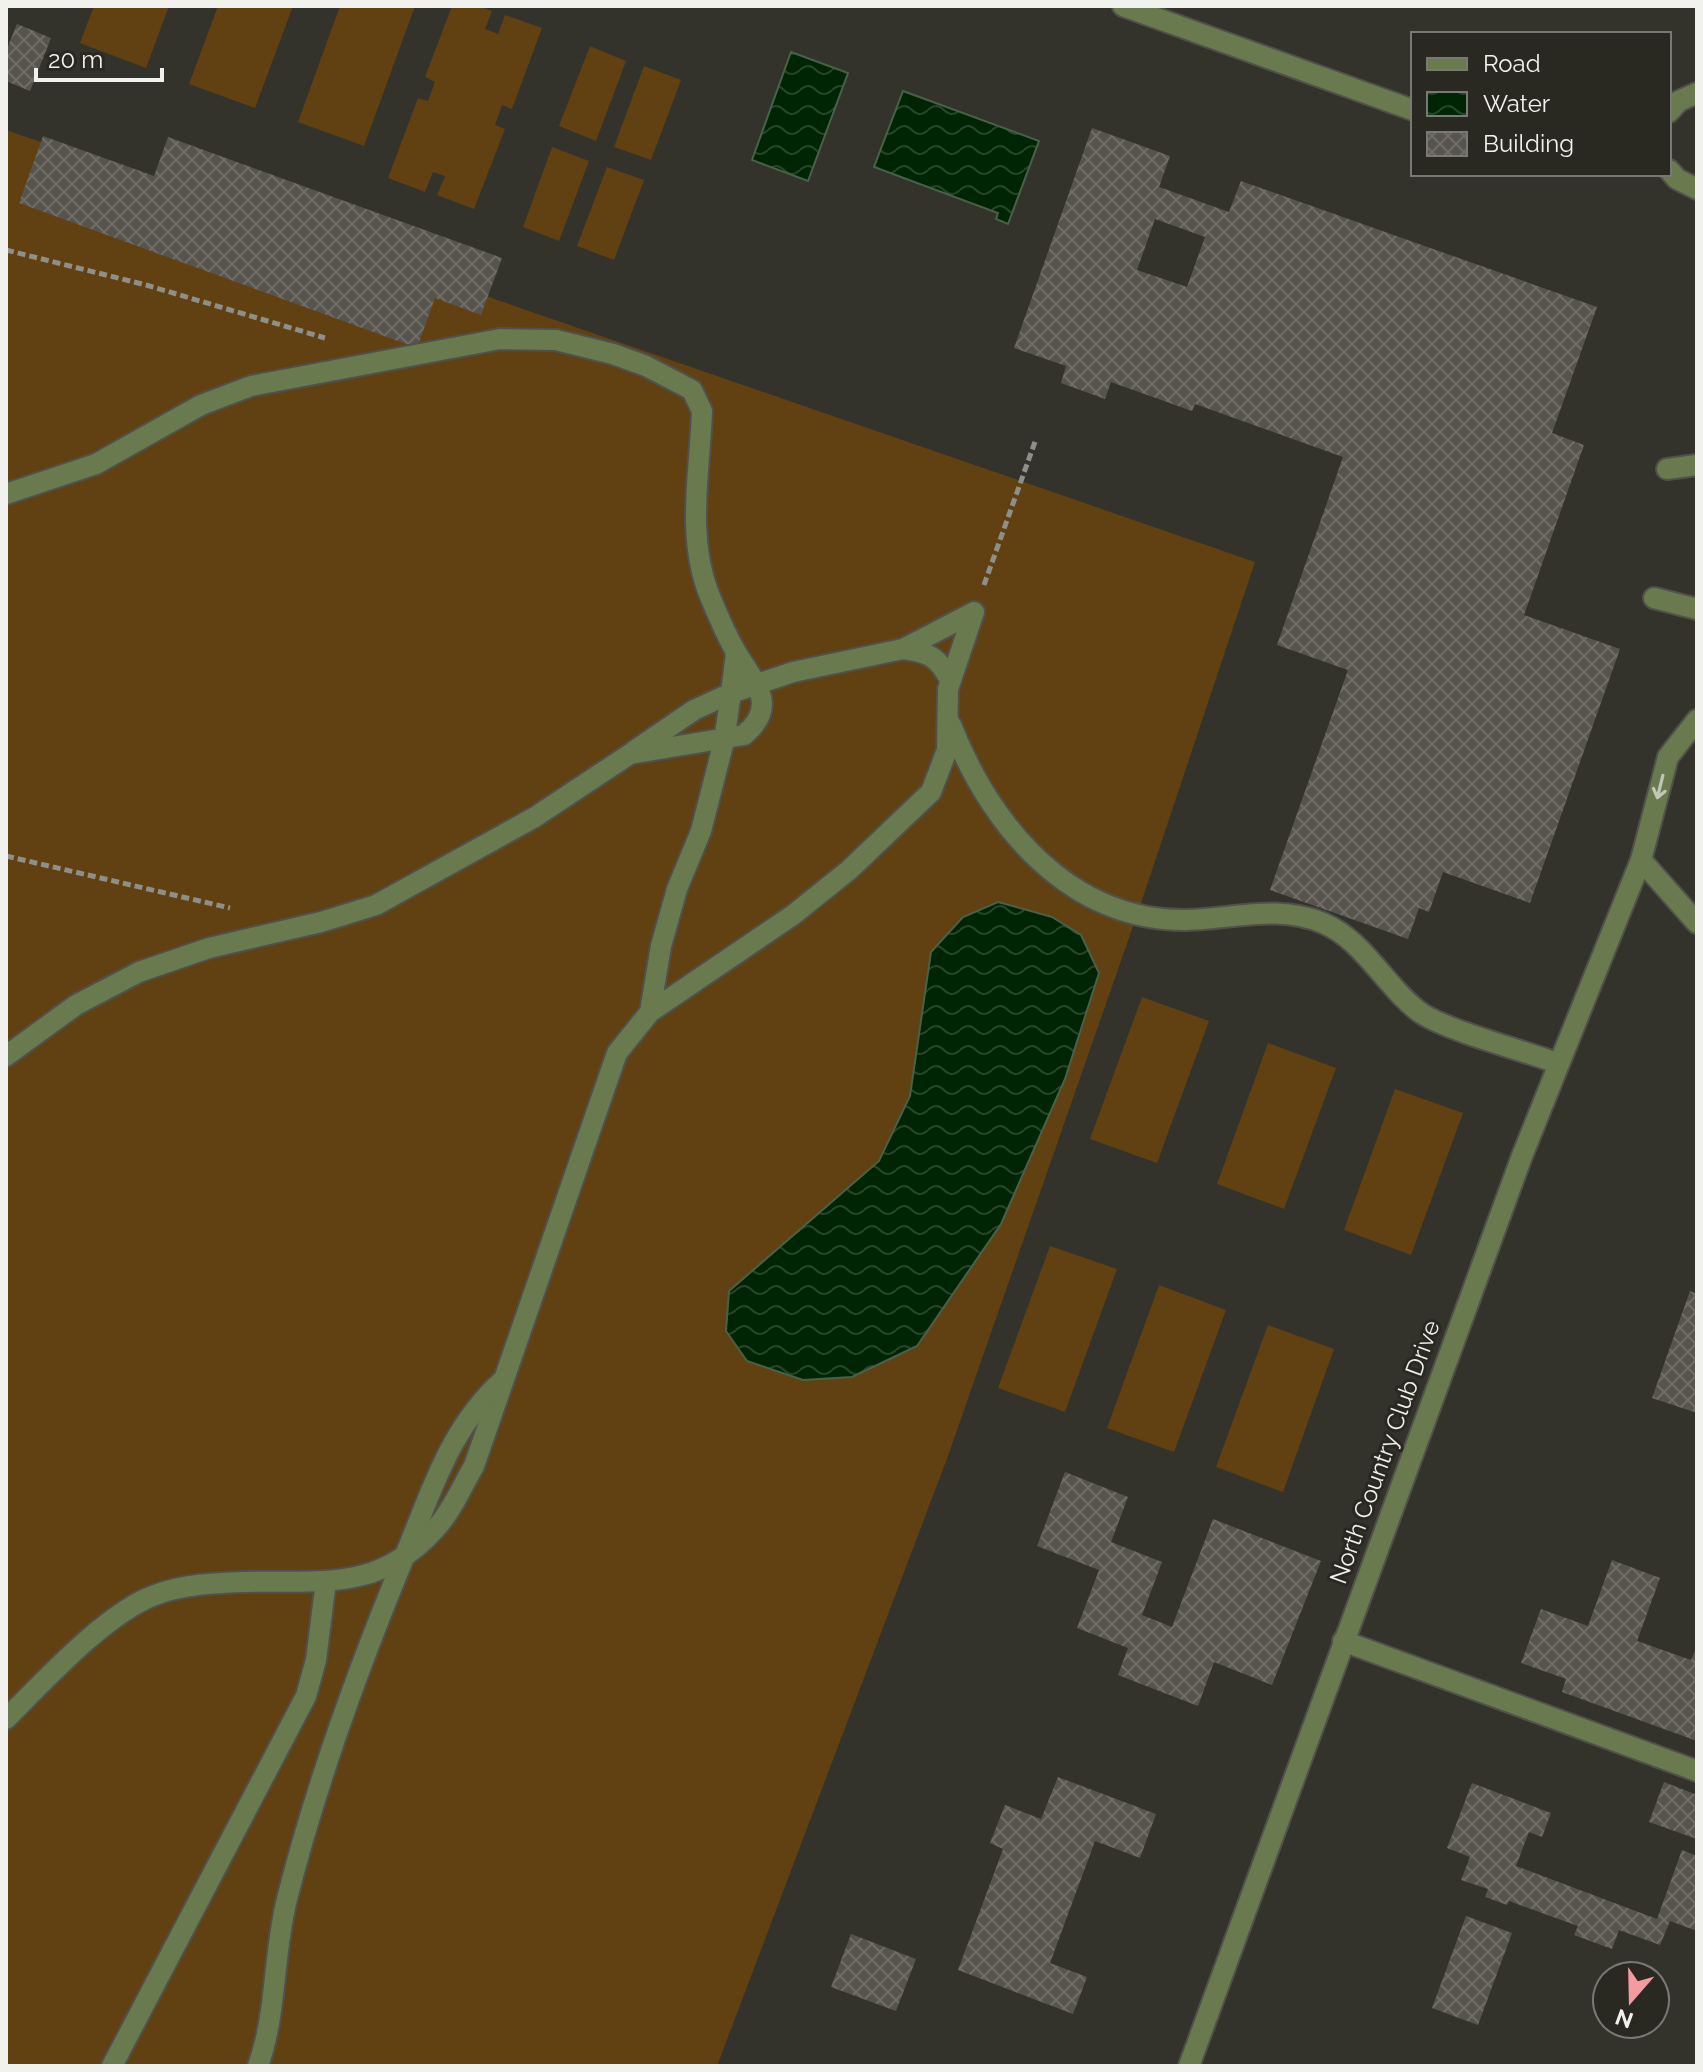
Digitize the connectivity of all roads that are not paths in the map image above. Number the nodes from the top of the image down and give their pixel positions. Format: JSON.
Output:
{"nodes":[{"id":1,"x":1123,"y":6,"type":"edge"},
{"id":2,"x":1697,"y":93,"type":"edge"},
{"id":3,"x":1411,"y":109,"type":"edge"},
{"id":4,"x":1671,"y":110,"type":"edge"},
{"id":5,"x":1671,"y":172,"type":"edge"},
{"id":6,"x":1697,"y":189,"type":"edge"},
{"id":7,"x":1697,"y":465,"type":"edge"},
{"id":8,"x":1667,"y":469,"type":"dead end"},
{"id":9,"x":6,"y":494,"type":"edge"},
{"id":10,"x":1654,"y":598,"type":"dead end"},
{"id":11,"x":1697,"y":609,"type":"edge"},
{"id":12,"x":903,"y":649,"type":"junction"},
{"id":13,"x":736,"y":653,"type":"junction"},
{"id":14,"x":950,"y":680,"type":"junction"},
{"id":15,"x":757,"y":682,"type":"junction"},
{"id":16,"x":731,"y":693,"type":"junction"},
{"id":17,"x":948,"y":715,"type":"junction"},
{"id":18,"x":1697,"y":720,"type":"edge"},
{"id":19,"x":724,"y":741,"type":"junction"},
{"id":20,"x":630,"y":754,"type":"junction"},
{"id":21,"x":1641,"y":860,"type":"junction"},
{"id":22,"x":1694,"y":913,"type":"edge"},
{"id":23,"x":650,"y":1012,"type":"junction"},
{"id":24,"x":6,"y":1056,"type":"edge"},
{"id":25,"x":1557,"y":1063,"type":"junction"},
{"id":26,"x":504,"y":1379,"type":"junction"},
{"id":27,"x":403,"y":1561,"type":"junction"},
{"id":28,"x":371,"y":1576,"type":"junction"},
{"id":29,"x":326,"y":1581,"type":"junction"},
{"id":30,"x":387,"y":1593,"type":"junction"},
{"id":31,"x":1343,"y":1641,"type":"junction"},
{"id":32,"x":6,"y":1719,"type":"edge"},
{"id":33,"x":1697,"y":1771,"type":"edge"},
{"id":34,"x":112,"y":2066,"type":"edge"},
{"id":35,"x":258,"y":2066,"type":"edge"},
{"id":36,"x":1189,"y":2066,"type":"edge"}],
"edges":[{"from":1,"to":3,"type":"street"},
{"from":2,"to":4,"type":"street"},
{"from":5,"to":6,"type":"street"},
{"from":7,"to":8,"type":"street"},
{"from":9,"to":13,"type":"street"},
{"from":10,"to":11,"type":"street"},
{"from":12,"to":14,"type":"street"},
{"from":12,"to":14,"type":"street"},
{"from":12,"to":15,"type":"street"},
{"from":13,"to":15,"type":"street"},
{"from":13,"to":16,"type":"street"},
{"from":14,"to":17,"type":"street"},
{"from":15,"to":16,"type":"street"},
{"from":15,"to":19,"type":"street"},
{"from":16,"to":19,"type":"street"},
{"from":16,"to":20,"type":"street"},
{"from":17,"to":23,"type":"street"},
{"from":17,"to":25,"type":"street"},
{"from":18,"to":21,"type":"street","name":"North Country Club Drive","one_way":true},
{"from":19,"to":20,"type":"street"},
{"from":19,"to":23,"type":"street"},
{"from":20,"to":24,"type":"street"},
{"from":21,"to":22,"type":"street"},
{"from":21,"to":25,"type":"street","name":"North Country Club Drive"},
{"from":23,"to":26,"type":"street"},
{"from":25,"to":31,"type":"street","name":"North Country Club Drive"},
{"from":26,"to":27,"type":"street"},
{"from":26,"to":27,"type":"street"},
{"from":27,"to":28,"type":"street"},
{"from":27,"to":30,"type":"street"},
{"from":28,"to":29,"type":"street"},
{"from":28,"to":30,"type":"street"},
{"from":29,"to":32,"type":"street"},
{"from":29,"to":34,"type":"street"},
{"from":30,"to":35,"type":"street"},
{"from":31,"to":33,"type":"street"},
{"from":31,"to":36,"type":"street","name":"North Country Club Drive"}]}
